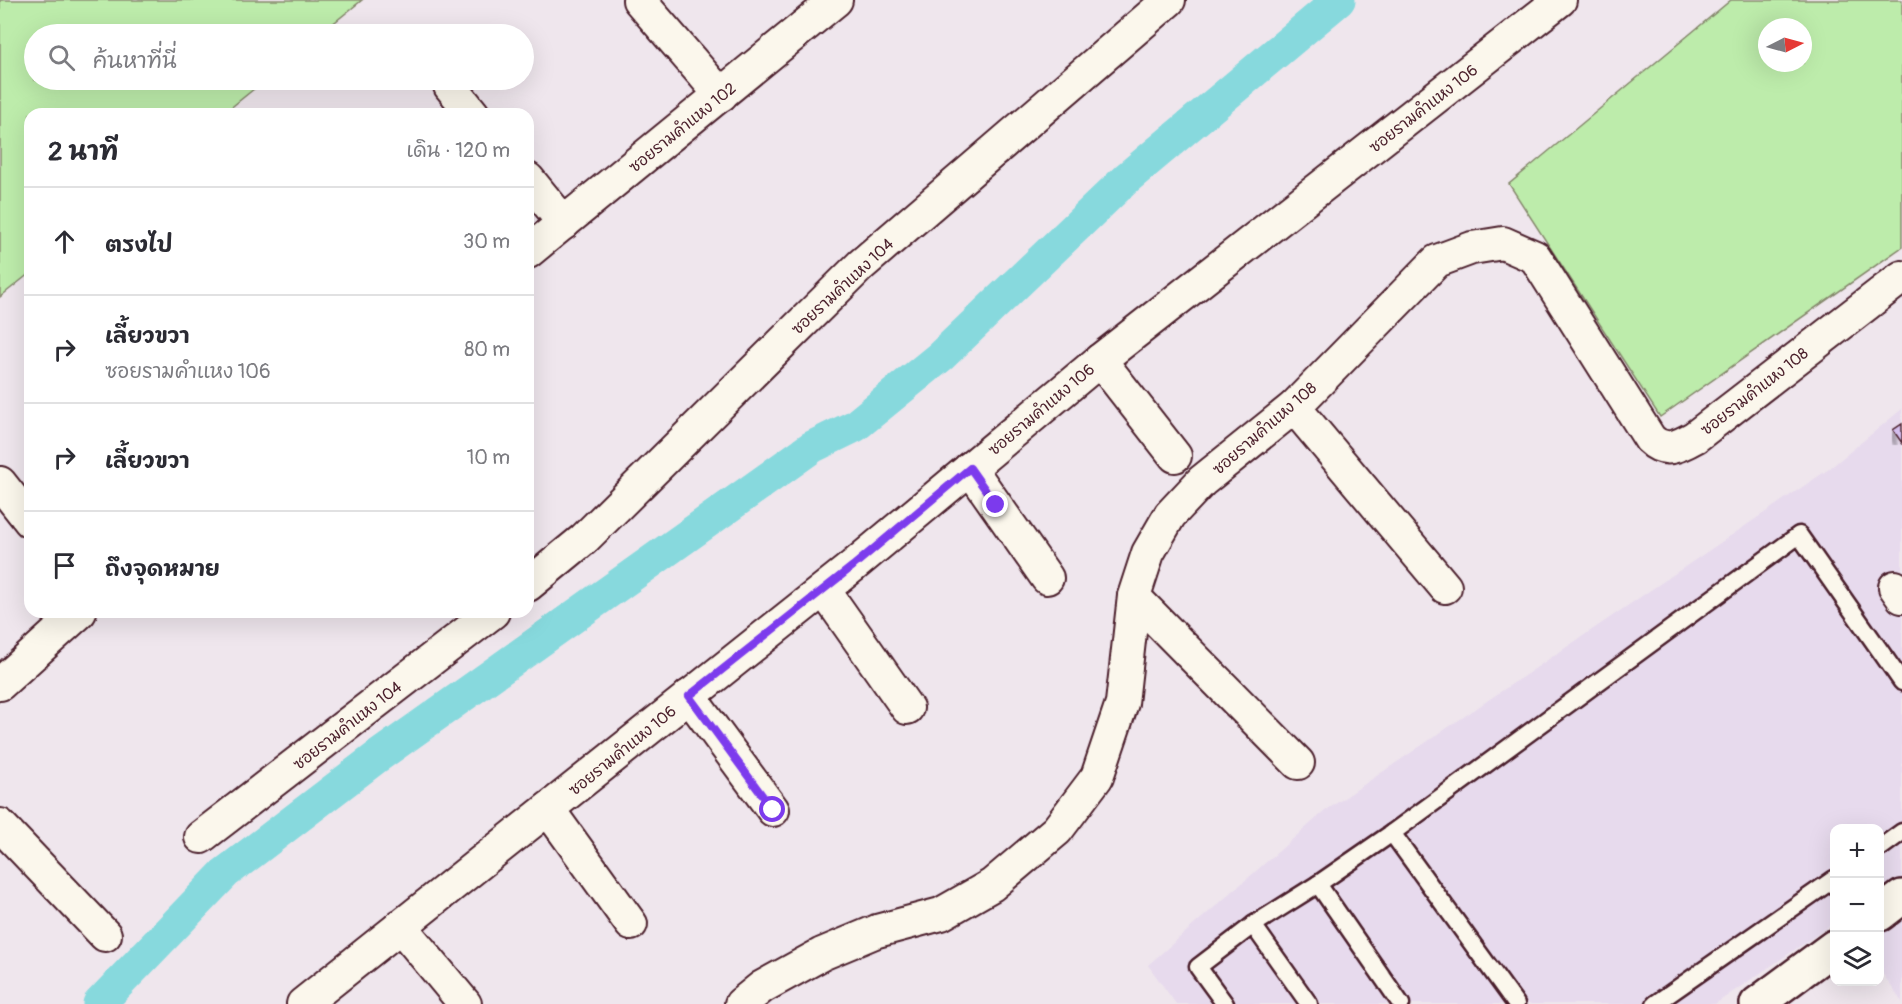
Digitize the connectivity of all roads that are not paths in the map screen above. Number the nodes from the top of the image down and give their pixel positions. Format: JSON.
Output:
{"nodes":[{"id":1,"x":639,"y":0,"type":"edge"},
{"id":2,"x":836,"y":0,"type":"edge"},
{"id":3,"x":1169,"y":0,"type":"edge"},
{"id":4,"x":1560,"y":0,"type":"edge"},
{"id":5,"x":453,"y":90,"type":"edge"},
{"id":6,"x":721,"y":95,"type":"junction"},
{"id":7,"x":468,"y":108,"type":"edge"},
{"id":8,"x":534,"y":186,"type":"edge"},
{"id":9,"x":564,"y":223,"type":"junction"},
{"id":10,"x":534,"y":247,"type":"edge"},
{"id":11,"x":1902,"y":277,"type":"edge"},
{"id":12,"x":1100,"y":360,"type":"junction"},
{"id":13,"x":1294,"y":407,"type":"junction"},
{"id":14,"x":1175,"y":456,"type":"dead end"},
{"id":15,"x":970,"y":468,"type":"junction"},
{"id":16,"x":0,"y":483,"type":"edge"},
{"id":17,"x":24,"y":513,"type":"edge"},
{"id":18,"x":1047,"y":578,"type":"dead end"},
{"id":19,"x":534,"y":580,"type":"edge"},
{"id":20,"x":1445,"y":587,"type":"dead end"},
{"id":21,"x":824,"y":590,"type":"junction"},
{"id":22,"x":1134,"y":597,"type":"junction"},
{"id":23,"x":73,"y":618,"type":"edge"},
{"id":24,"x":485,"y":618,"type":"edge"},
{"id":25,"x":1902,"y":682,"type":"edge"},
{"id":26,"x":0,"y":684,"type":"edge"},
{"id":27,"x":689,"y":696,"type":"junction"},
{"id":28,"x":907,"y":708,"type":"dead end"},
{"id":29,"x":1298,"y":764,"type":"dead end"},
{"id":30,"x":548,"y":809,"type":"junction"},
{"id":31,"x":773,"y":810,"type":"dead end"},
{"id":32,"x":0,"y":825,"type":"edge"},
{"id":33,"x":1902,"y":832,"type":"edge"},
{"id":34,"x":1392,"y":833,"type":"junction"},
{"id":35,"x":201,"y":837,"type":"dead end"},
{"id":36,"x":1884,"y":845,"type":"edge"},
{"id":37,"x":1830,"y":882,"type":"edge"},
{"id":38,"x":1318,"y":884,"type":"junction"},
{"id":39,"x":1902,"y":897,"type":"edge"},
{"id":40,"x":1884,"y":911,"type":"edge"},
{"id":41,"x":631,"y":924,"type":"dead end"},
{"id":42,"x":1253,"y":925,"type":"junction"},
{"id":43,"x":400,"y":926,"type":"junction"},
{"id":44,"x":105,"y":935,"type":"dead end"},
{"id":45,"x":1830,"y":950,"type":"edge"},
{"id":46,"x":303,"y":1004,"type":"edge"},
{"id":47,"x":465,"y":1004,"type":"edge"},
{"id":48,"x":741,"y":1004,"type":"edge"},
{"id":49,"x":1225,"y":1004,"type":"edge"},
{"id":50,"x":1309,"y":1004,"type":"edge"},
{"id":51,"x":1401,"y":1004,"type":"edge"},
{"id":52,"x":1516,"y":1004,"type":"edge"},
{"id":53,"x":1655,"y":1004,"type":"edge"},
{"id":54,"x":1757,"y":1004,"type":"edge"}],
"edges":[{"from":1,"to":6,"type":"street"},
{"from":2,"to":6,"type":"street","name":"ซอยรามคําแหง 102"},
{"from":3,"to":19,"type":"street","name":"ซอยรามคําแหง 104"},
{"from":4,"to":12,"type":"street","name":"ซอยรามคําแหง 106"},
{"from":5,"to":7,"type":"street"},
{"from":6,"to":9,"type":"street","name":"ซอยรามคําแหง 102"},
{"from":8,"to":9,"type":"street"},
{"from":9,"to":10,"type":"street","name":"ซอยรามคําแหง 102"},
{"from":11,"to":13,"type":"street","name":"ซอยรามคำแหง 108"},
{"from":12,"to":14,"type":"street"},
{"from":12,"to":15,"type":"street","name":"ซอยรามคําแหง 106"},
{"from":13,"to":20,"type":"street"},
{"from":13,"to":22,"type":"street","name":"ซอยรามคำแหง 108"},
{"from":15,"to":18,"type":"street"},
{"from":15,"to":21,"type":"street","name":"ซอยรามคําแหง 106"},
{"from":16,"to":17,"type":"street"},
{"from":21,"to":27,"type":"street","name":"ซอยรามคําแหง 106"},
{"from":21,"to":28,"type":"street"},
{"from":22,"to":29,"type":"street"},
{"from":22,"to":48,"type":"street","name":"ซอยรามคำแหง 108"},
{"from":23,"to":26,"type":"street"},
{"from":24,"to":35,"type":"street","name":"ซอยรามคําแหง 104"},
{"from":25,"to":34,"type":"lane"},
{"from":27,"to":30,"type":"street","name":"ซอยรามคําแหง 106"},
{"from":27,"to":31,"type":"street"},
{"from":30,"to":41,"type":"street"},
{"from":30,"to":43,"type":"street","name":"ซอยรามคําแหง 106"},
{"from":32,"to":44,"type":"street"},
{"from":33,"to":36,"type":"lane"},
{"from":34,"to":38,"type":"lane"},
{"from":34,"to":52,"type":"lane"},
{"from":37,"to":53,"type":"lane"},
{"from":38,"to":42,"type":"lane"},
{"from":38,"to":51,"type":"lane"},
{"from":39,"to":40,"type":"street"},
{"from":42,"to":49,"type":"lane"},
{"from":42,"to":50,"type":"lane"},
{"from":43,"to":46,"type":"street","name":"ซอยรามคําแหง 106"},
{"from":43,"to":47,"type":"street"},
{"from":45,"to":54,"type":"street"}]}
